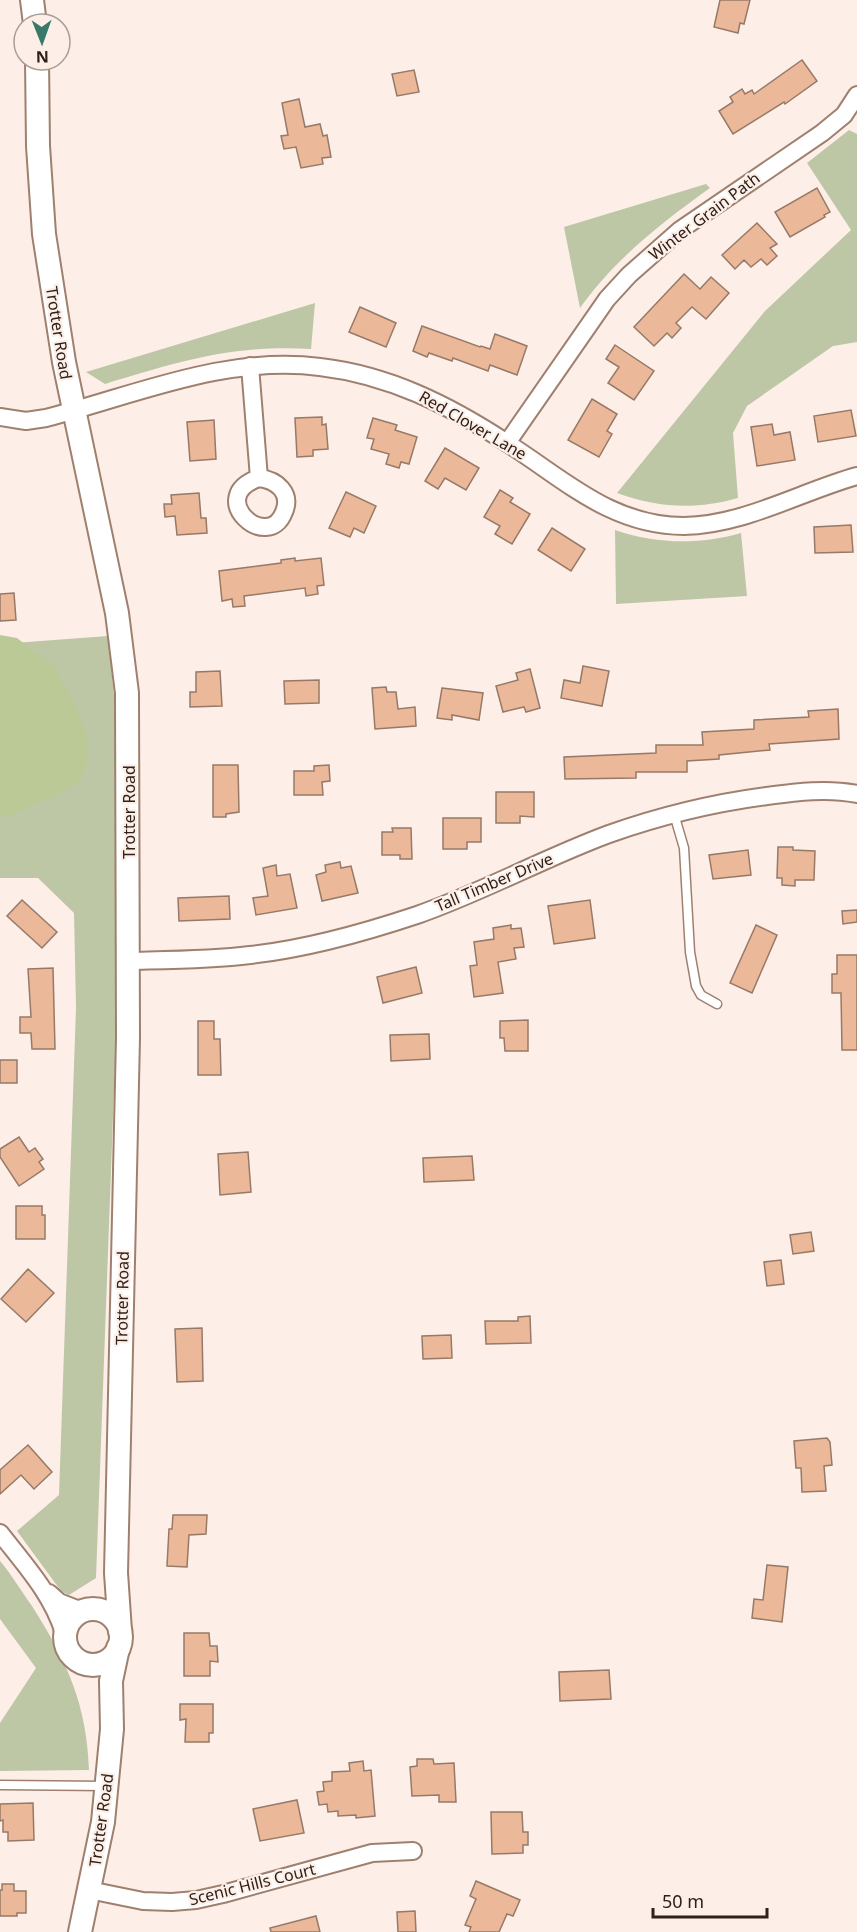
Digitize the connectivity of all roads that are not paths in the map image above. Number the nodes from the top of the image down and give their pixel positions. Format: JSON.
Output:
{"nodes":[{"id":1,"x":37,"y":72,"type":"edge"},
{"id":2,"x":857,"y":95,"type":"edge"},
{"id":3,"x":250,"y":366,"type":"junction"},
{"id":4,"x":73,"y":411,"type":"junction"},
{"id":5,"x":0,"y":417,"type":"edge"},
{"id":6,"x":507,"y":443,"type":"junction"},
{"id":7,"x":857,"y":476,"type":"edge"},
{"id":8,"x":259,"y":478,"type":"dead end"},
{"id":9,"x":857,"y":794,"type":"edge"},
{"id":10,"x":674,"y":814,"type":"junction"},
{"id":11,"x":128,"y":961,"type":"junction"},
{"id":12,"x":717,"y":1004,"type":"dead end"},
{"id":13,"x":0,"y":1533,"type":"edge"},
{"id":14,"x":116,"y":1573,"type":"junction"},
{"id":15,"x":44,"y":1589,"type":"junction"},
{"id":16,"x":85,"y":1610,"type":"junction"},
{"id":17,"x":64,"y":1634,"type":"junction"},
{"id":18,"x":119,"y":1640,"type":"junction"},
{"id":19,"x":81,"y":1663,"type":"junction"},
{"id":20,"x":110,"y":1706,"type":"junction"},
{"id":21,"x":0,"y":1785,"type":"edge"},
{"id":22,"x":106,"y":1786,"type":"junction"},
{"id":23,"x":413,"y":1851,"type":"dead end"},
{"id":24,"x":89,"y":1890,"type":"junction"},
{"id":25,"x":80,"y":1932,"type":"edge"}],
"edges":[{"from":1,"to":4,"type":"street","name":"Trotter Road"},
{"from":2,"to":6,"type":"street","name":"Winter Grain Path"},
{"from":3,"to":4,"type":"street","name":"Red Clover Lane"},
{"from":3,"to":6,"type":"street","name":"Red Clover Lane"},
{"from":3,"to":8,"type":"street"},
{"from":4,"to":5,"type":"street","name":"Red Clover Lane"},
{"from":4,"to":11,"type":"street","name":"Trotter Road"},
{"from":6,"to":7,"type":"street","name":"Red Clover Lane"},
{"from":9,"to":10,"type":"street","name":"Tall Timber Drive"},
{"from":10,"to":11,"type":"street","name":"Tall Timber Drive"},
{"from":10,"to":12,"type":"lane"},
{"from":11,"to":14,"type":"street","name":"Trotter Road"},
{"from":13,"to":15,"type":"street"},
{"from":14,"to":16,"type":"street","name":"Trotter Road"},
{"from":14,"to":18,"type":"street","name":"Trotter Road"},
{"from":15,"to":16,"type":"street"},
{"from":15,"to":17,"type":"street"},
{"from":16,"to":17,"type":"street"},
{"from":16,"to":18,"type":"street"},
{"from":17,"to":19,"type":"street"},
{"from":18,"to":19,"type":"street"},
{"from":18,"to":20,"type":"street","name":"Trotter Road"},
{"from":19,"to":20,"type":"street","name":"Trotter Road"},
{"from":20,"to":22,"type":"street","name":"Trotter Road"},
{"from":21,"to":22,"type":"lane"},
{"from":22,"to":24,"type":"street","name":"Trotter Road"},
{"from":23,"to":24,"type":"street","name":"Scenic Hills Court"},
{"from":24,"to":25,"type":"street","name":"Trotter Road"}]}
